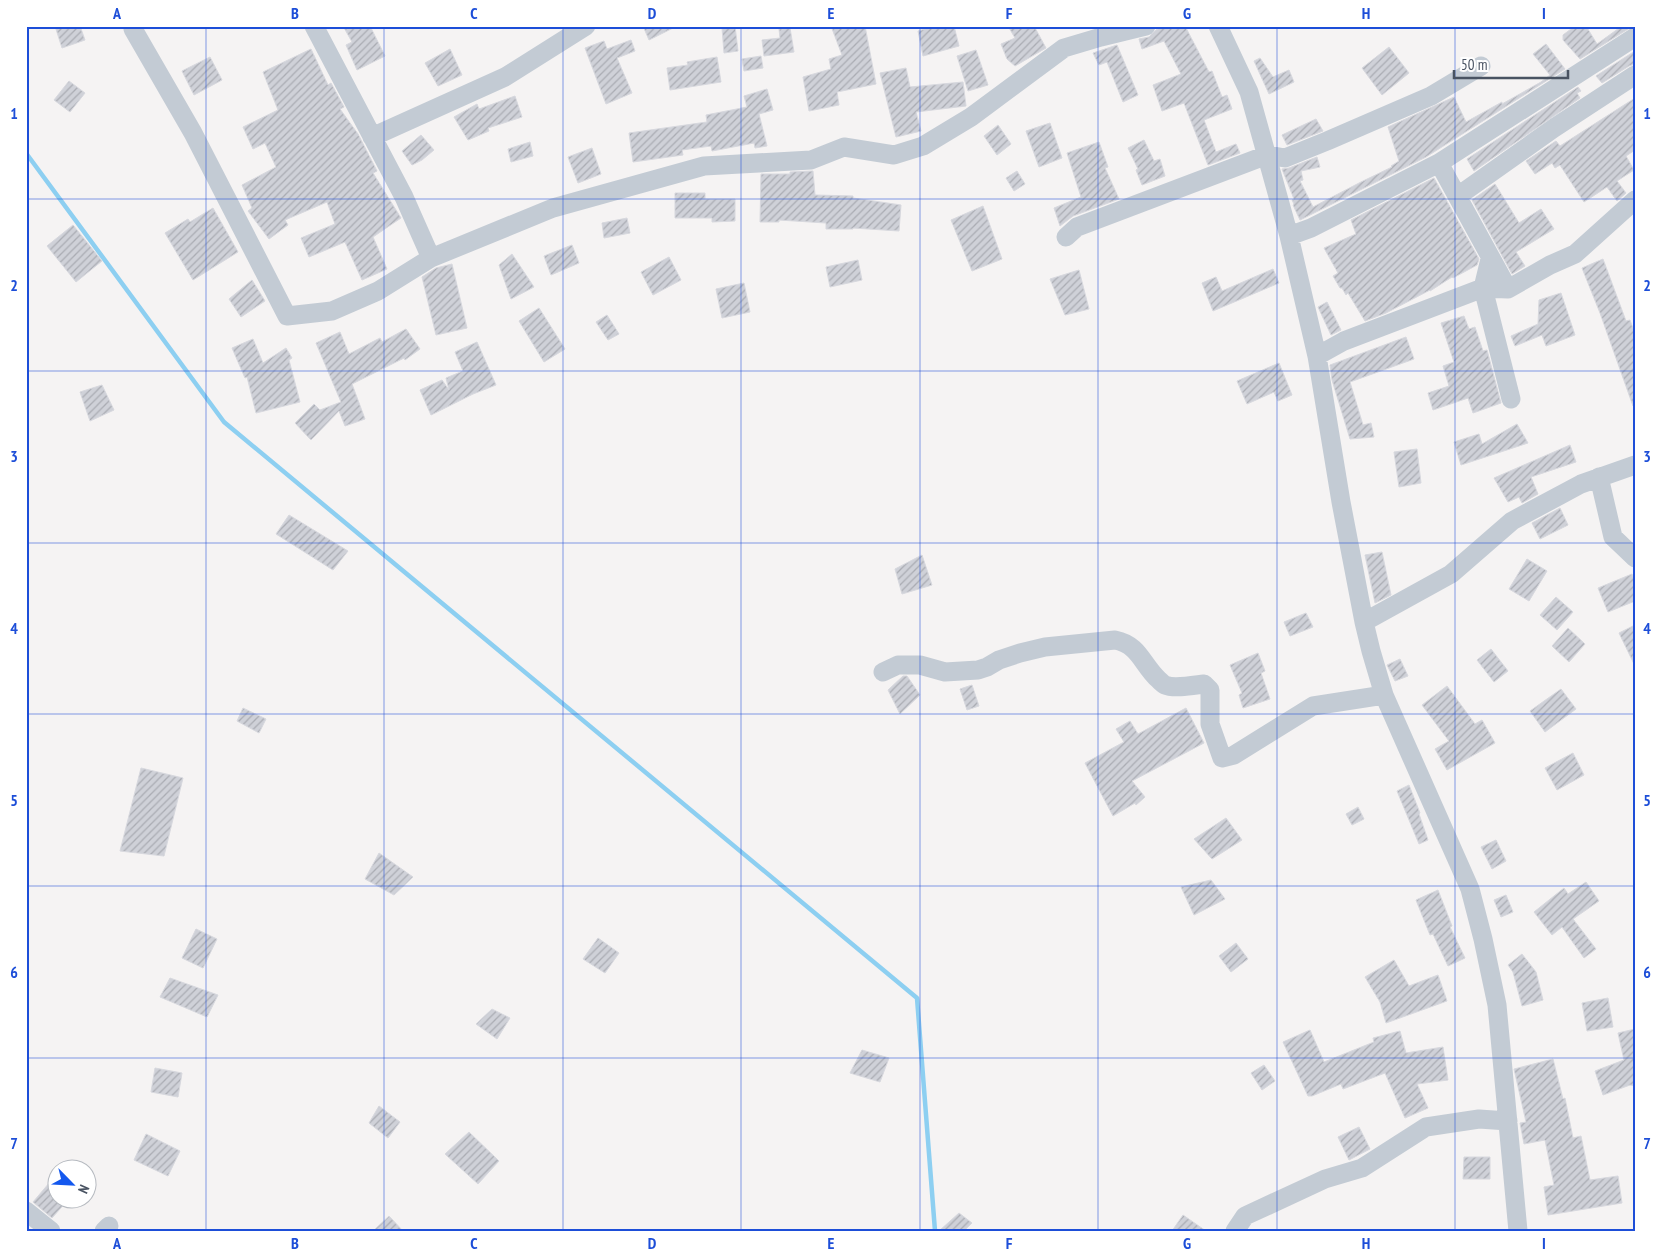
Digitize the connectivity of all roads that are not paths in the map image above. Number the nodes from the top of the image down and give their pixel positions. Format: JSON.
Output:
{"nodes":[{"id":1,"x":134,"y":26,"type":"edge"},
{"id":2,"x":314,"y":26,"type":"edge"},
{"id":3,"x":586,"y":26,"type":"edge"},
{"id":4,"x":1146,"y":26,"type":"edge"},
{"id":5,"x":1218,"y":26,"type":"edge"},
{"id":6,"x":1635,"y":37,"type":"edge"},
{"id":7,"x":1481,"y":66,"type":"dead end"},
{"id":8,"x":1635,"y":75,"type":"edge"},
{"id":9,"x":372,"y":137,"type":"junction"},
{"id":10,"x":1267,"y":155,"type":"junction"},
{"id":11,"x":1439,"y":163,"type":"junction"},
{"id":12,"x":1458,"y":196,"type":"junction"},
{"id":13,"x":1635,"y":200,"type":"edge"},
{"id":14,"x":1289,"y":236,"type":"junction"},
{"id":15,"x":1066,"y":237,"type":"dead end"},
{"id":16,"x":431,"y":258,"type":"junction"},
{"id":17,"x":1490,"y":259,"type":"junction"},
{"id":18,"x":1483,"y":288,"type":"junction"},
{"id":19,"x":1508,"y":289,"type":"junction"},
{"id":20,"x":1317,"y":356,"type":"junction"},
{"id":21,"x":1511,"y":399,"type":"dead end"},
{"id":22,"x":1635,"y":465,"type":"edge"},
{"id":23,"x":1599,"y":477,"type":"junction"},
{"id":24,"x":1635,"y":558,"type":"edge"},
{"id":25,"x":1364,"y":622,"type":"junction"},
{"id":26,"x":883,"y":672,"type":"dead end"},
{"id":27,"x":1384,"y":695,"type":"junction"},
{"id":28,"x":1508,"y":1121,"type":"junction"},
{"id":29,"x":26,"y":1211,"type":"edge"},
{"id":30,"x":51,"y":1231,"type":"edge"},
{"id":31,"x":1235,"y":1231,"type":"edge"},
{"id":32,"x":1518,"y":1231,"type":"edge"}],
"edges":[{"from":1,"to":16,"type":"street"},
{"from":2,"to":9,"type":"street"},
{"from":3,"to":9,"type":"street"},
{"from":4,"to":16,"type":"street"},
{"from":5,"to":10,"type":"street"},
{"from":6,"to":11,"type":"street"},
{"from":7,"to":10,"type":"street"},
{"from":8,"to":12,"type":"street"},
{"from":9,"to":16,"type":"street"},
{"from":10,"to":14,"type":"street"},
{"from":10,"to":15,"type":"street"},
{"from":11,"to":12,"type":"street"},
{"from":11,"to":14,"type":"street"},
{"from":12,"to":17,"type":"street"},
{"from":13,"to":19,"type":"street"},
{"from":14,"to":20,"type":"street"},
{"from":17,"to":18,"type":"street"},
{"from":17,"to":19,"type":"street"},
{"from":18,"to":19,"type":"street"},
{"from":18,"to":20,"type":"street"},
{"from":18,"to":21,"type":"street"},
{"from":20,"to":25,"type":"street"},
{"from":22,"to":23,"type":"street"},
{"from":23,"to":24,"type":"street"},
{"from":23,"to":25,"type":"street"},
{"from":25,"to":27,"type":"street"},
{"from":26,"to":27,"type":"street"},
{"from":27,"to":28,"type":"street"},
{"from":28,"to":31,"type":"street"},
{"from":28,"to":32,"type":"street"},
{"from":29,"to":30,"type":"street"}]}
